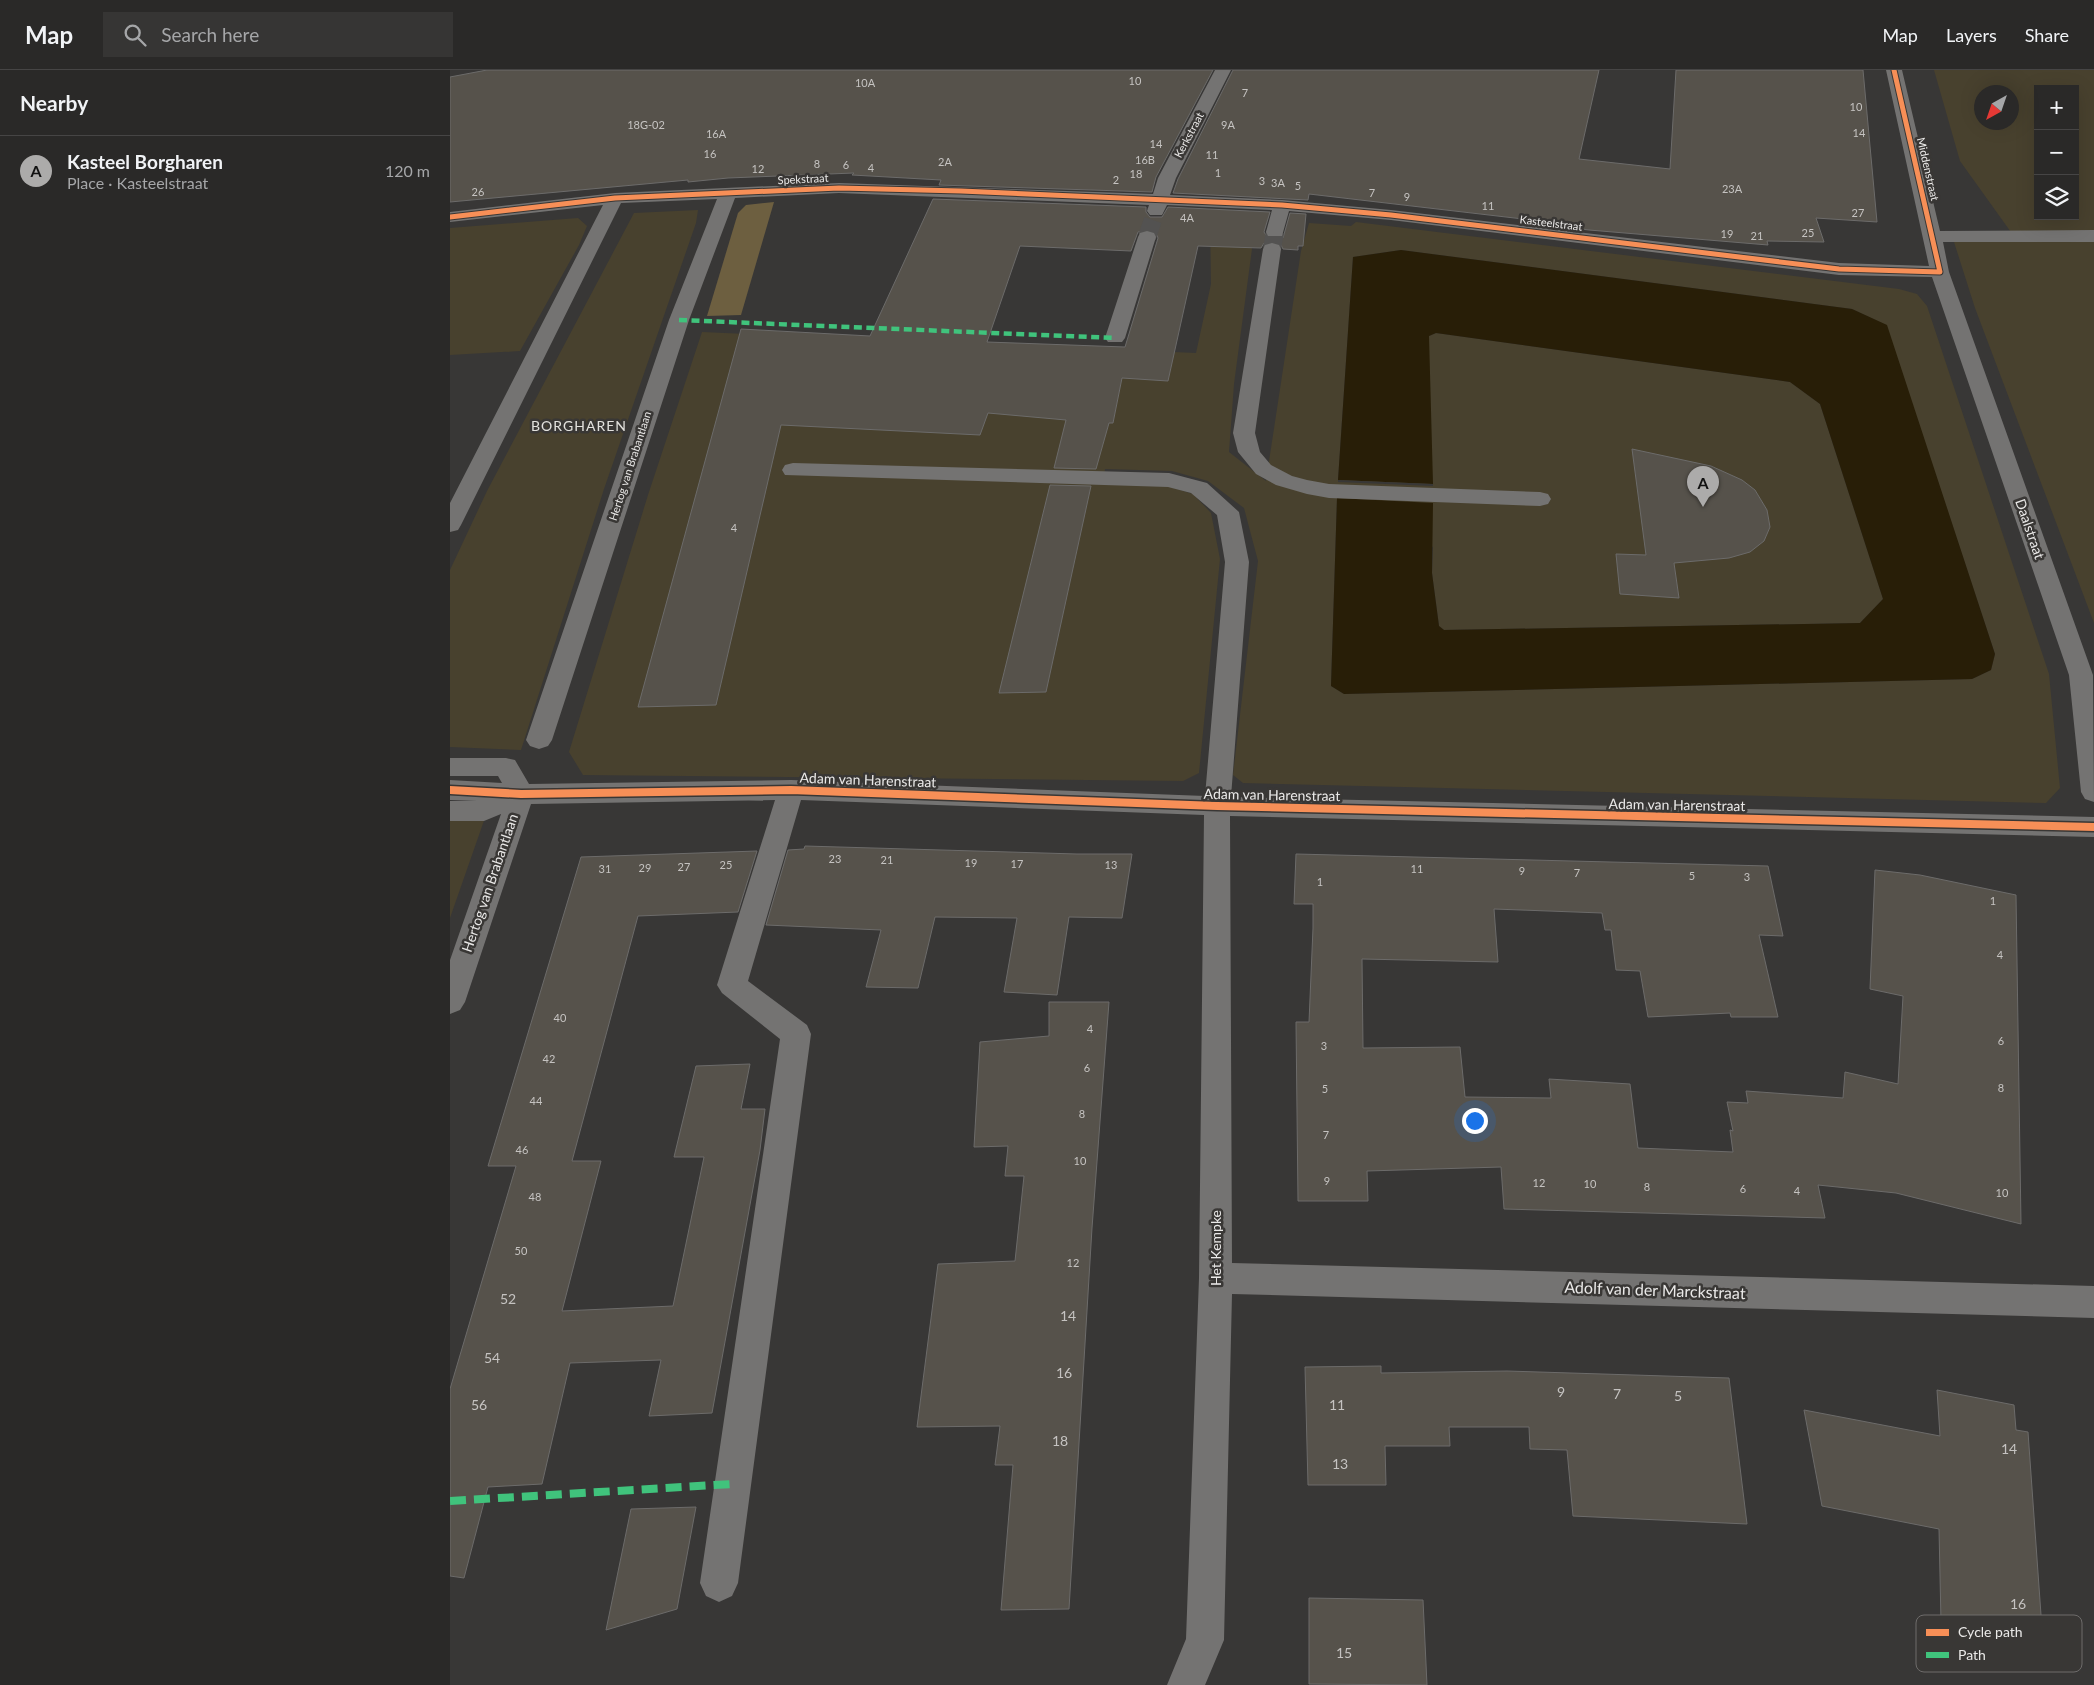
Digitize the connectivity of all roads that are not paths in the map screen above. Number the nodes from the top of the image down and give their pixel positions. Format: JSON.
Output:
{"nodes":[{"id":1,"x":1222,"y":70,"type":"edge"},
{"id":2,"x":1894,"y":70,"type":"edge"},
{"id":3,"x":728,"y":193,"type":"junction"},
{"id":4,"x":615,"y":198,"type":"junction"},
{"id":5,"x":1282,"y":205,"type":"junction"},
{"id":6,"x":1157,"y":206,"type":"junction"},
{"id":7,"x":450,"y":216,"type":"edge"},
{"id":8,"x":2094,"y":236,"type":"edge"},
{"id":9,"x":1147,"y":237,"type":"tunnel mouth"},
{"id":10,"x":1932,"y":237,"type":"junction"},
{"id":11,"x":1940,"y":272,"type":"junction"},
{"id":12,"x":1115,"y":338,"type":"dead end"},
{"id":13,"x":793,"y":470,"type":"dead end"},
{"id":14,"x":1540,"y":499,"type":"dead end"},
{"id":15,"x":450,"y":525,"type":"edge"},
{"id":16,"x":539,"y":740,"type":"dead end"},
{"id":17,"x":450,"y":767,"type":"edge"},
{"id":18,"x":450,"y":790,"type":"edge"},
{"id":19,"x":791,"y":790,"type":"junction"},
{"id":20,"x":2094,"y":792,"type":"edge"},
{"id":21,"x":520,"y":794,"type":"junction"},
{"id":22,"x":1217,"y":806,"type":"junction"},
{"id":23,"x":450,"y":811,"type":"edge"},
{"id":24,"x":2094,"y":827,"type":"edge"},
{"id":25,"x":450,"y":1002,"type":"edge"},
{"id":26,"x":1216,"y":1278,"type":"junction"},
{"id":27,"x":2094,"y":1302,"type":"edge"},
{"id":28,"x":719,"y":1582,"type":"dead end"},
{"id":29,"x":1186,"y":1685,"type":"edge"}],
"edges":[{"from":1,"to":6,"type":"street","name":"Kerkstraat"},
{"from":2,"to":10,"type":"street","name":"Middenstraat"},
{"from":3,"to":4,"type":"street","name":"Spekstraat"},
{"from":3,"to":6,"type":"street","name":"Spekstraat"},
{"from":3,"to":16,"type":"street","name":"Hertog van Brabantlaan"},
{"from":4,"to":7,"type":"street","name":"Spekstraat"},
{"from":4,"to":15,"type":"street"},
{"from":5,"to":6,"type":"street","name":"Kasteelstraat"},
{"from":5,"to":11,"type":"street","name":"Kasteelstraat"},
{"from":5,"to":14,"type":"street"},
{"from":8,"to":10,"type":"street"},
{"from":9,"to":12,"type":"street"},
{"from":10,"to":11,"type":"street","name":"Middenstraat"},
{"from":11,"to":20,"type":"street","name":"Daalstraat"},
{"from":13,"to":22,"type":"street","name":"Het Kempke"},
{"from":17,"to":21,"type":"street"},
{"from":18,"to":21,"type":"street","name":"Adam van Harenstraat"},
{"from":19,"to":21,"type":"street","name":"Adam van Harenstraat"},
{"from":19,"to":22,"type":"street","name":"Adam van Harenstraat"},
{"from":19,"to":28,"type":"street"},
{"from":21,"to":23,"type":"street"},
{"from":21,"to":25,"type":"street","name":"Hertog van Brabantlaan"},
{"from":22,"to":24,"type":"street","name":"Adam van Harenstraat"},
{"from":22,"to":26,"type":"street","name":"Het Kempke"},
{"from":26,"to":27,"type":"street","name":"Adolf van der Marckstraat"},
{"from":26,"to":29,"type":"street","name":"Het Kempke"}]}
